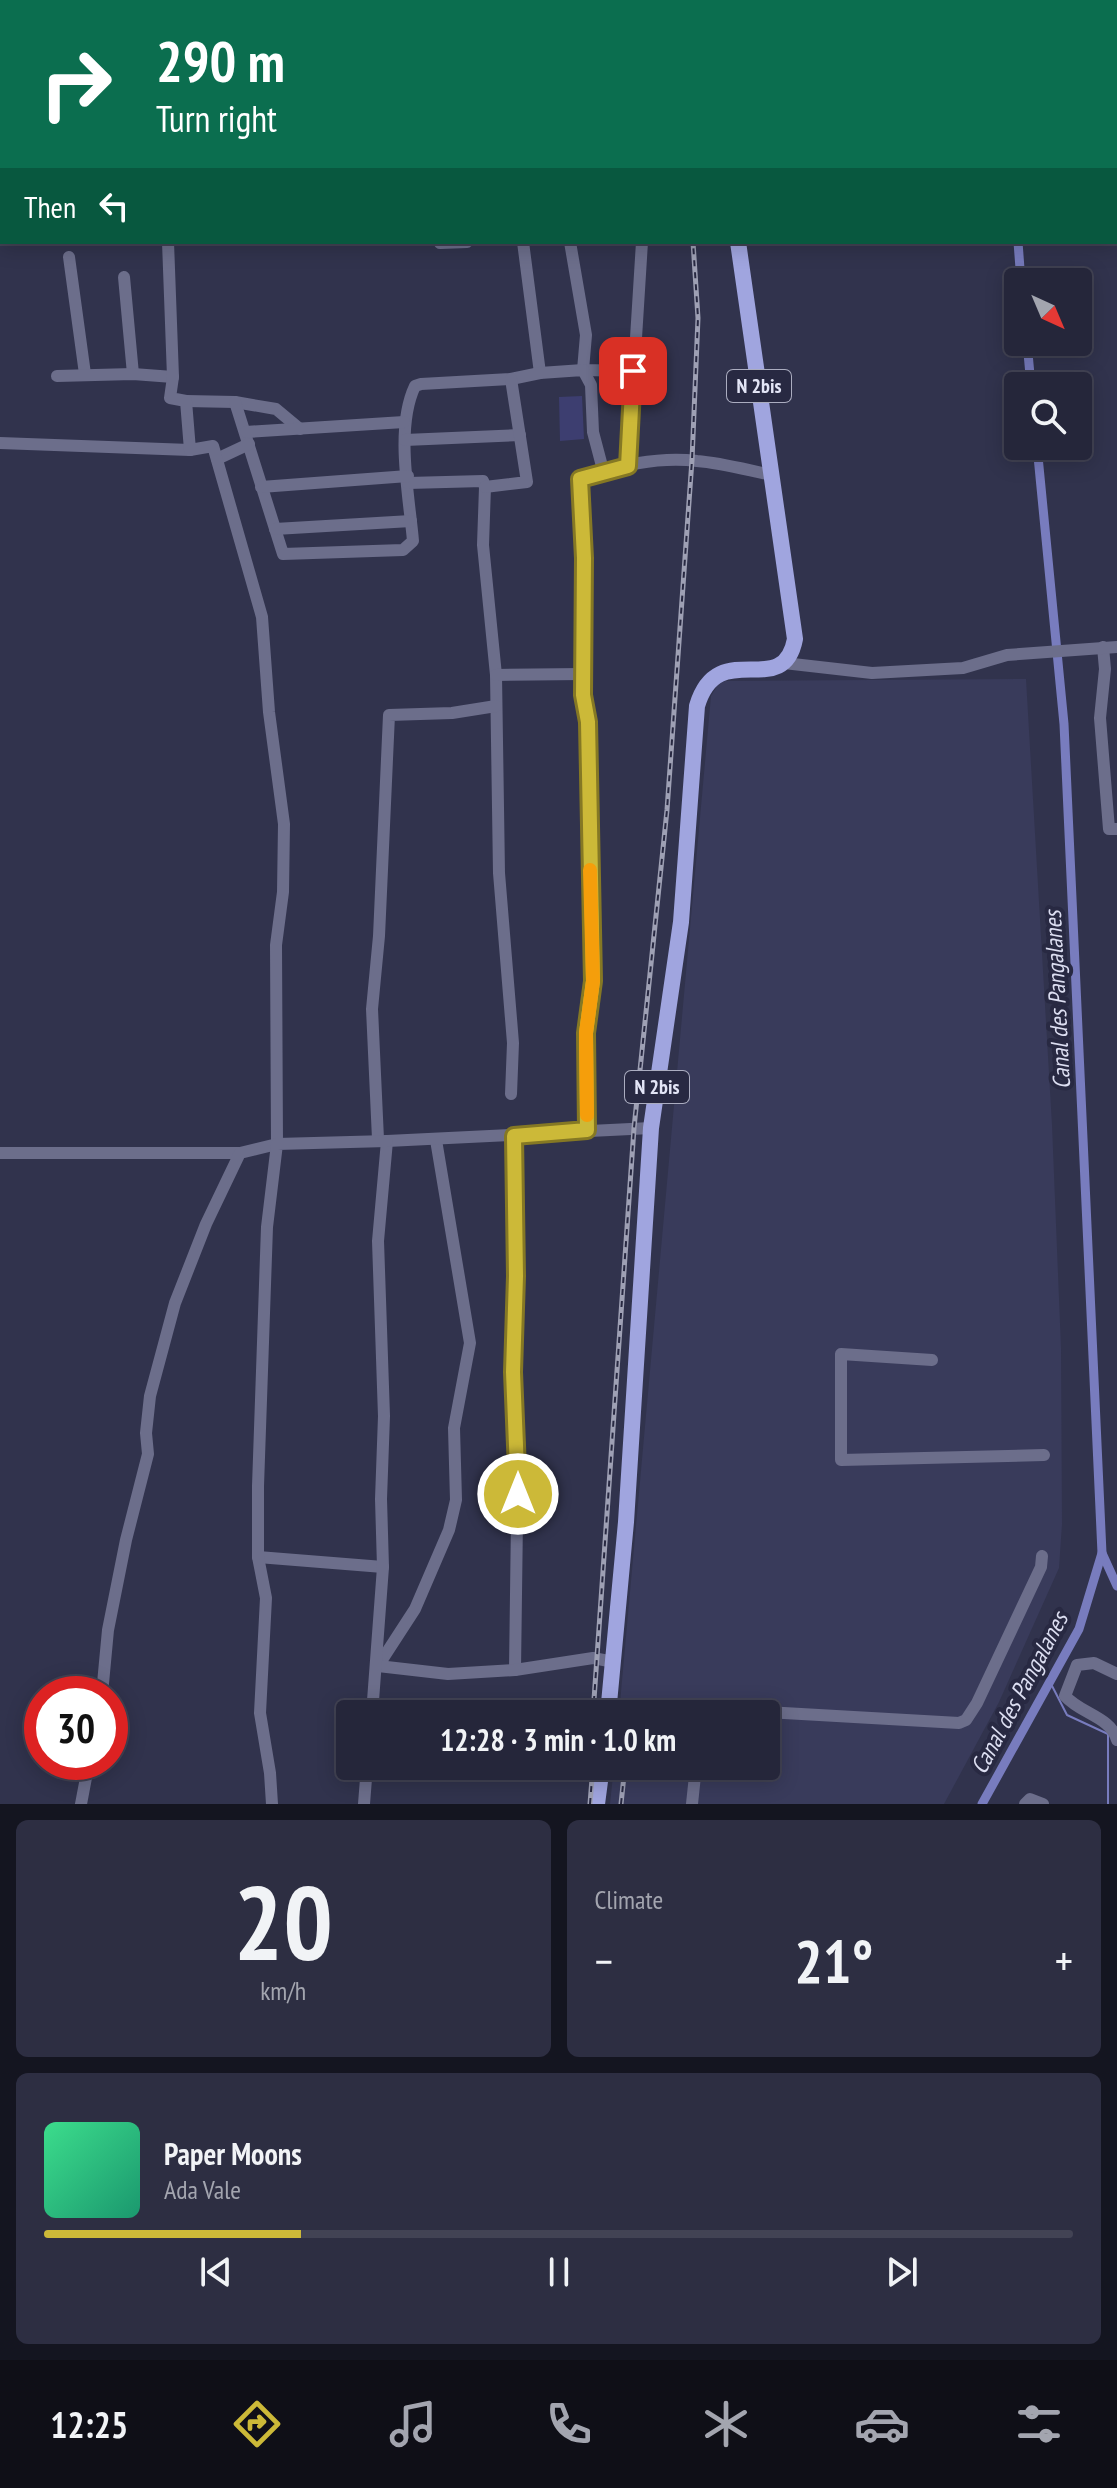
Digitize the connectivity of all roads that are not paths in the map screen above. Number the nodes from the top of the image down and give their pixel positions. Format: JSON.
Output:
{"nodes":[{"id":1,"x":168,"y":244,"type":"edge"},
{"id":2,"x":523,"y":244,"type":"edge"},
{"id":3,"x":570,"y":244,"type":"edge"},
{"id":4,"x":642,"y":244,"type":"edge"},
{"id":5,"x":738,"y":244,"type":"edge"},
{"id":6,"x":69,"y":257,"type":"dead end"},
{"id":7,"x":124,"y":277,"type":"dead end"},
{"id":8,"x":583,"y":370,"type":"junction"},
{"id":9,"x":633,"y":371,"type":"junction"},
{"id":10,"x":540,"y":373,"type":"junction"},
{"id":11,"x":85,"y":374,"type":"junction"},
{"id":12,"x":133,"y":374,"type":"junction"},
{"id":13,"x":57,"y":376,"type":"dead end"},
{"id":14,"x":173,"y":377,"type":"junction"},
{"id":15,"x":511,"y":379,"type":"junction"},
{"id":16,"x":186,"y":401,"type":"junction"},
{"id":17,"x":235,"y":402,"type":"junction"},
{"id":18,"x":404,"y":422,"type":"junction"},
{"id":19,"x":300,"y":429,"type":"junction"},
{"id":20,"x":520,"y":435,"type":"junction"},
{"id":21,"x":248,"y":438,"type":"junction"},
{"id":22,"x":405,"y":440,"type":"junction"},
{"id":23,"x":0,"y":443,"type":"edge"},
{"id":24,"x":190,"y":450,"type":"junction"},
{"id":25,"x":217,"y":459,"type":"junction"},
{"id":26,"x":628,"y":466,"type":"junction"},
{"id":27,"x":603,"y":470,"type":"junction"},
{"id":28,"x":772,"y":475,"type":"junction"},
{"id":29,"x":408,"y":479,"type":"junction"},
{"id":30,"x":261,"y":487,"type":"junction"},
{"id":31,"x":485,"y":487,"type":"junction"},
{"id":32,"x":411,"y":521,"type":"junction"},
{"id":33,"x":275,"y":529,"type":"junction"},
{"id":34,"x":1103,"y":647,"type":"junction"},
{"id":35,"x":1117,"y":647,"type":"edge"},
{"id":36,"x":784,"y":663,"type":"junction"},
{"id":37,"x":583,"y":674,"type":"junction"},
{"id":38,"x":496,"y":675,"type":"junction"},
{"id":39,"x":496,"y":706,"type":"junction"},
{"id":40,"x":1112,"y":803,"type":"edge"},
{"id":41,"x":1117,"y":829,"type":"edge"},
{"id":42,"x":511,"y":1094,"type":"dead end"},
{"id":43,"x":651,"y":1128,"type":"junction"},
{"id":44,"x":587,"y":1130,"type":"junction"},
{"id":45,"x":514,"y":1136,"type":"junction"},
{"id":46,"x":382,"y":1140,"type":"junction"},
{"id":47,"x":436,"y":1140,"type":"junction"},
{"id":48,"x":277,"y":1144,"type":"junction"},
{"id":49,"x":0,"y":1153,"type":"edge"},
{"id":50,"x":240,"y":1153,"type":"junction"},
{"id":51,"x":932,"y":1360,"type":"dead end"},
{"id":52,"x":1044,"y":1455,"type":"dead end"},
{"id":53,"x":1042,"y":1556,"type":"dead end"},
{"id":54,"x":258,"y":1557,"type":"junction"},
{"id":55,"x":383,"y":1567,"type":"junction"},
{"id":56,"x":614,"y":1662,"type":"junction"},
{"id":57,"x":378,"y":1666,"type":"junction"},
{"id":58,"x":515,"y":1670,"type":"junction"},
{"id":59,"x":1117,"y":1674,"type":"edge"},
{"id":60,"x":104,"y":1676,"type":"edge"},
{"id":61,"x":374,"y":1700,"type":"edge"},
{"id":62,"x":610,"y":1700,"type":"edge"},
{"id":63,"x":780,"y":1712,"type":"edge"},
{"id":64,"x":1117,"y":1740,"type":"edge"},
{"id":65,"x":86,"y":1780,"type":"edge"},
{"id":66,"x":366,"y":1780,"type":"edge"},
{"id":67,"x":600,"y":1780,"type":"edge"},
{"id":68,"x":695,"y":1780,"type":"edge"},
{"id":69,"x":81,"y":1804,"type":"edge"},
{"id":70,"x":272,"y":1804,"type":"edge"},
{"id":71,"x":364,"y":1804,"type":"edge"},
{"id":72,"x":597,"y":1804,"type":"edge"},
{"id":73,"x":692,"y":1804,"type":"edge"},
{"id":74,"x":1025,"y":1804,"type":"edge"},
{"id":75,"x":1043,"y":1804,"type":"edge"}],
"edges":[{"from":1,"to":14,"type":"street"},
{"from":2,"to":10,"type":"street"},
{"from":3,"to":8,"type":"street"},
{"from":4,"to":9,"type":"street"},
{"from":5,"to":28,"type":"main road","number":"N 2bis"},
{"from":6,"to":11,"type":"street"},
{"from":7,"to":12,"type":"street"},
{"from":8,"to":9,"type":"street"},
{"from":8,"to":10,"type":"street"},
{"from":8,"to":27,"type":"street"},
{"from":9,"to":26,"type":"street"},
{"from":10,"to":15,"type":"street"},
{"from":11,"to":12,"type":"street"},
{"from":11,"to":13,"type":"street"},
{"from":12,"to":14,"type":"street"},
{"from":14,"to":16,"type":"street"},
{"from":15,"to":18,"type":"street"},
{"from":15,"to":20,"type":"street"},
{"from":16,"to":17,"type":"street"},
{"from":16,"to":24,"type":"street"},
{"from":17,"to":19,"type":"street"},
{"from":17,"to":21,"type":"street"},
{"from":18,"to":19,"type":"street"},
{"from":18,"to":22,"type":"street"},
{"from":19,"to":21,"type":"street"},
{"from":20,"to":22,"type":"street"},
{"from":20,"to":31,"type":"street"},
{"from":21,"to":25,"type":"street"},
{"from":21,"to":30,"type":"street"},
{"from":22,"to":29,"type":"street"},
{"from":23,"to":24,"type":"street"},
{"from":24,"to":25,"type":"street"},
{"from":25,"to":48,"type":"street"},
{"from":26,"to":27,"type":"street"},
{"from":26,"to":28,"type":"street"},
{"from":27,"to":37,"type":"street"},
{"from":28,"to":36,"type":"main road","number":"N 2bis"},
{"from":29,"to":30,"type":"street"},
{"from":29,"to":31,"type":"street"},
{"from":29,"to":32,"type":"street"},
{"from":30,"to":33,"type":"street"},
{"from":31,"to":38,"type":"street"},
{"from":32,"to":33,"type":"street"},
{"from":32,"to":33,"type":"street"},
{"from":34,"to":35,"type":"street"},
{"from":34,"to":36,"type":"street"},
{"from":34,"to":40,"type":"street"},
{"from":36,"to":43,"type":"main road","number":"N 2bis"},
{"from":37,"to":38,"type":"street"},
{"from":37,"to":44,"type":"street"},
{"from":38,"to":39,"type":"street"},
{"from":39,"to":42,"type":"street"},
{"from":39,"to":46,"type":"street"},
{"from":40,"to":41,"type":"street"},
{"from":43,"to":44,"type":"street"},
{"from":43,"to":56,"type":"main road","number":"N 2bis"},
{"from":44,"to":45,"type":"street"},
{"from":45,"to":47,"type":"street"},
{"from":45,"to":58,"type":"street"},
{"from":46,"to":47,"type":"street"},
{"from":46,"to":48,"type":"street"},
{"from":46,"to":55,"type":"street"},
{"from":47,"to":57,"type":"street"},
{"from":48,"to":50,"type":"street"},
{"from":48,"to":54,"type":"street"},
{"from":49,"to":50,"type":"street"},
{"from":50,"to":60,"type":"street"},
{"from":51,"to":52,"type":"street"},
{"from":53,"to":63,"type":"street"},
{"from":54,"to":55,"type":"street"},
{"from":54,"to":70,"type":"street"},
{"from":55,"to":57,"type":"street"},
{"from":56,"to":58,"type":"street"},
{"from":56,"to":62,"type":"main road","number":"N 2bis"},
{"from":57,"to":58,"type":"street"},
{"from":57,"to":61,"type":"street"},
{"from":59,"to":64,"type":"street"},
{"from":65,"to":69,"type":"street"},
{"from":66,"to":71,"type":"street"},
{"from":67,"to":72,"type":"main road"},
{"from":68,"to":73,"type":"street"},
{"from":74,"to":75,"type":"street"}]}
